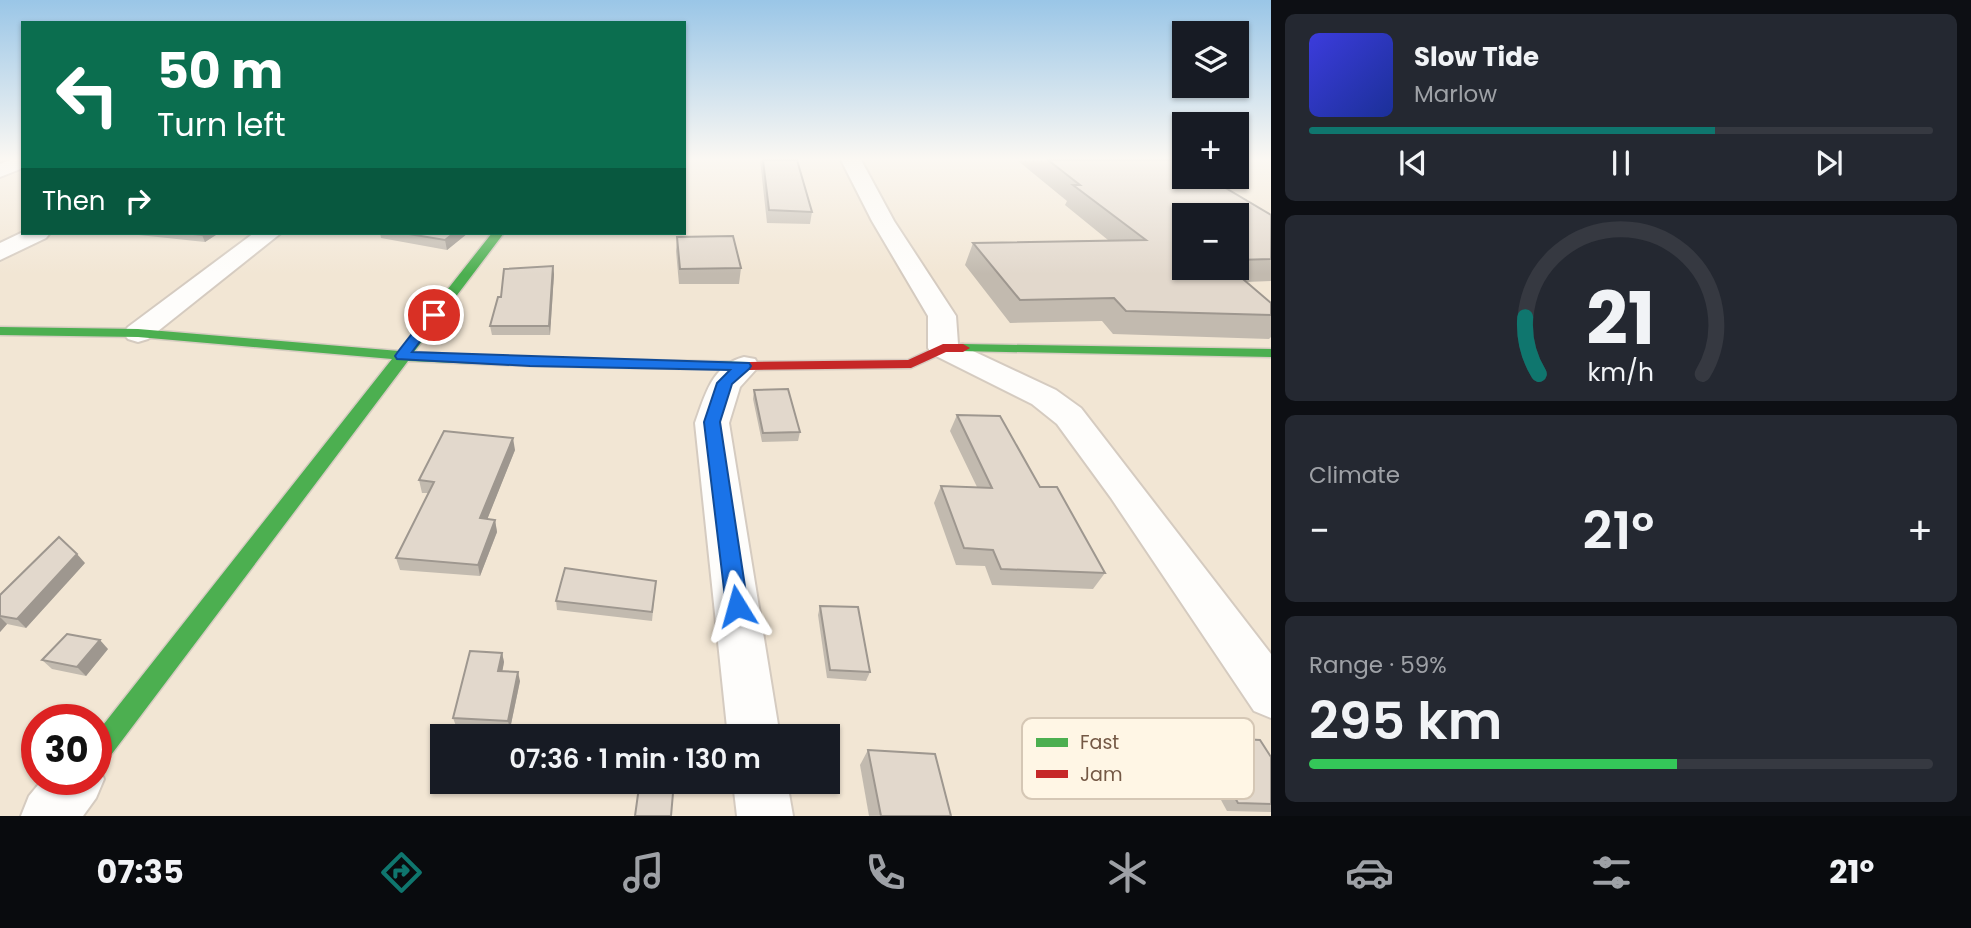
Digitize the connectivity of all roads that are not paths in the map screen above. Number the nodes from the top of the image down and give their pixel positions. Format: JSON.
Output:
{"nodes":[{"id":1,"x":871,"y":198,"type":"edge"},
{"id":2,"x":34,"y":235,"type":"edge"},
{"id":3,"x":267,"y":235,"type":"edge"},
{"id":4,"x":496,"y":235,"type":"edge"},
{"id":5,"x":0,"y":253,"type":"edge"},
{"id":6,"x":0,"y":331,"type":"edge"},
{"id":7,"x":138,"y":333,"type":"junction"},
{"id":8,"x":943,"y":348,"type":"junction"},
{"id":9,"x":1271,"y":353,"type":"edge"},
{"id":10,"x":402,"y":356,"type":"junction"},
{"id":11,"x":744,"y":366,"type":"junction"},
{"id":12,"x":1271,"y":694,"type":"edge"},
{"id":13,"x":752,"y":724,"type":"edge"},
{"id":14,"x":112,"y":733,"type":"edge"},
{"id":15,"x":762,"y":794,"type":"edge"},
{"id":16,"x":64,"y":795,"type":"edge"},
{"id":17,"x":48,"y":816,"type":"edge"},
{"id":18,"x":765,"y":816,"type":"edge"}],
"edges":[{"from":1,"to":8,"type":"street"},
{"from":2,"to":5,"type":"street"},
{"from":3,"to":7,"type":"street"},
{"from":4,"to":10,"type":"street"},
{"from":6,"to":7,"type":"street"},
{"from":7,"to":10,"type":"street"},
{"from":8,"to":9,"type":"street"},
{"from":8,"to":11,"type":"street"},
{"from":8,"to":12,"type":"street"},
{"from":10,"to":11,"type":"street"},
{"from":10,"to":14,"type":"street"},
{"from":11,"to":13,"type":"street"},
{"from":15,"to":18,"type":"street"},
{"from":16,"to":17,"type":"street"}]}
